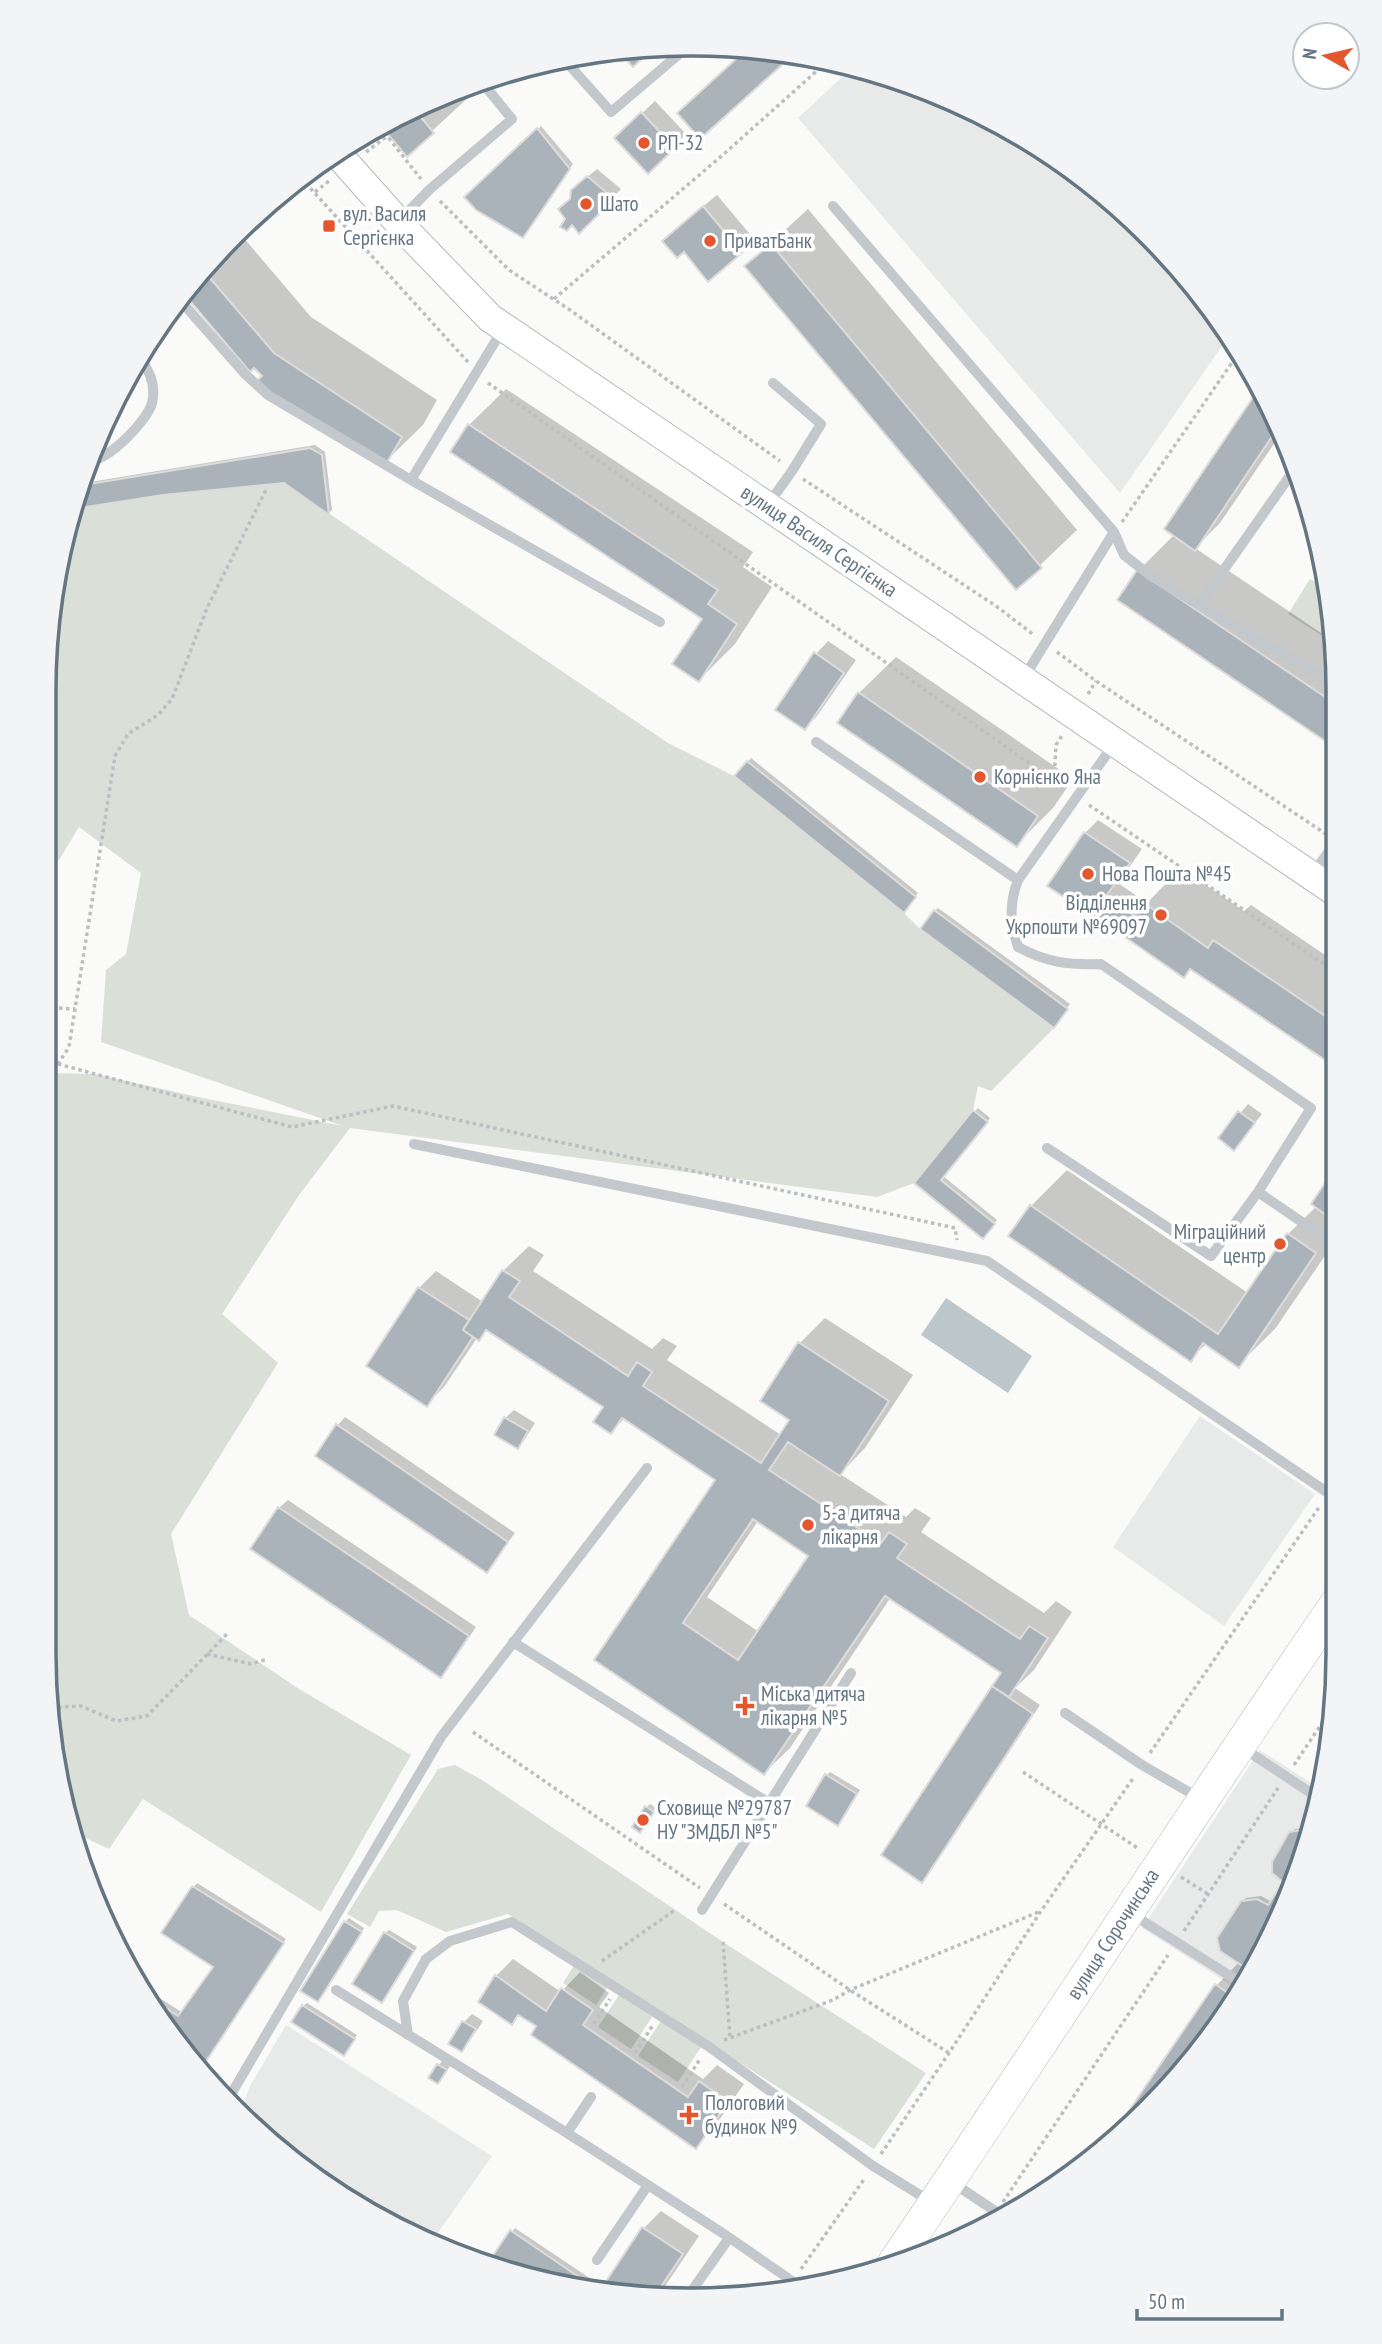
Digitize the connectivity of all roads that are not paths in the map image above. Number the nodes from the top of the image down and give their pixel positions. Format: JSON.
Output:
{"nodes":[{"id":1,"x":676,"y":56,"type":"edge"},
{"id":2,"x":571,"y":67,"type":"edge"},
{"id":3,"x":488,"y":90,"type":"edge"},
{"id":4,"x":343,"y":160,"type":"edge"},
{"id":5,"x":833,"y":206,"type":"dead end"},
{"id":6,"x":398,"y":222,"type":"junction"},
{"id":7,"x":185,"y":306,"type":"edge"},
{"id":8,"x":503,"y":327,"type":"junction"},
{"id":9,"x":146,"y":366,"type":"edge"},
{"id":10,"x":773,"y":383,"type":"dead end"},
{"id":11,"x":101,"y":457,"type":"edge"},
{"id":12,"x":1289,"y":478,"type":"edge"},
{"id":13,"x":411,"y":480,"type":"junction"},
{"id":14,"x":767,"y":506,"type":"junction"},
{"id":15,"x":1114,"y":532,"type":"junction"},
{"id":16,"x":1199,"y":605,"type":"junction"},
{"id":17,"x":660,"y":622,"type":"dead end"},
{"id":18,"x":1023,"y":679,"type":"junction"},
{"id":19,"x":1326,"y":679,"type":"edge"},
{"id":20,"x":816,"y":742,"type":"dead end"},
{"id":21,"x":1115,"y":742,"type":"junction"},
{"id":22,"x":1326,"y":855,"type":"edge"},
{"id":23,"x":1312,"y":875,"type":"junction"},
{"id":24,"x":1018,"y":880,"type":"junction"},
{"id":25,"x":1326,"y":885,"type":"edge"},
{"id":26,"x":414,"y":1144,"type":"dead end"},
{"id":27,"x":1047,"y":1147,"type":"dead end"},
{"id":28,"x":1258,"y":1192,"type":"junction"},
{"id":29,"x":1326,"y":1238,"type":"edge"},
{"id":30,"x":646,"y":1468,"type":"dead end"},
{"id":31,"x":1326,"y":1491,"type":"edge"},
{"id":32,"x":1326,"y":1618,"type":"edge"},
{"id":33,"x":513,"y":1642,"type":"junction"},
{"id":34,"x":851,"y":1672,"type":"dead end"},
{"id":35,"x":1065,"y":1713,"type":"dead end"},
{"id":36,"x":1239,"y":1746,"type":"junction"},
{"id":37,"x":1310,"y":1792,"type":"edge"},
{"id":38,"x":1203,"y":1800,"type":"junction"},
{"id":39,"x":769,"y":1803,"type":"junction"},
{"id":40,"x":702,"y":1910,"type":"dead end"},
{"id":41,"x":1127,"y":1912,"type":"junction"},
{"id":42,"x":1235,"y":1979,"type":"edge"},
{"id":43,"x":336,"y":1990,"type":"dead end"},
{"id":44,"x":408,"y":2035,"type":"junction"},
{"id":45,"x":232,"y":2092,"type":"edge"},
{"id":46,"x":591,"y":2097,"type":"dead end"},
{"id":47,"x":567,"y":2133,"type":"junction"},
{"id":48,"x":648,"y":2185,"type":"junction"},
{"id":49,"x":942,"y":2193,"type":"junction"},
{"id":50,"x":994,"y":2211,"type":"edge"},
{"id":51,"x":729,"y":2238,"type":"junction"},
{"id":52,"x":902,"y":2252,"type":"edge"},
{"id":53,"x":597,"y":2260,"type":"dead end"},
{"id":54,"x":791,"y":2280,"type":"edge"},
{"id":55,"x":694,"y":2288,"type":"edge"}],
"edges":[{"from":1,"to":2,"type":"lane"},
{"from":3,"to":6,"type":"lane"},
{"from":4,"to":6,"type":"main road","name":"вулиця Василя Сергієнка"},
{"from":5,"to":15,"type":"lane"},
{"from":6,"to":8,"type":"main road","name":"вулиця Василя Сергієнка"},
{"from":7,"to":13,"type":"lane"},
{"from":8,"to":13,"type":"lane"},
{"from":8,"to":14,"type":"main road","name":"вулиця Василя Сергієнка"},
{"from":9,"to":11,"type":"lane"},
{"from":10,"to":14,"type":"lane"},
{"from":12,"to":16,"type":"lane"},
{"from":13,"to":17,"type":"lane"},
{"from":14,"to":18,"type":"main road","name":"вулиця Василя Сергієнка"},
{"from":15,"to":16,"type":"lane"},
{"from":15,"to":18,"type":"lane"},
{"from":16,"to":19,"type":"lane"},
{"from":18,"to":21,"type":"main road","name":"вулиця Василя Сергієнка"},
{"from":20,"to":24,"type":"lane"},
{"from":21,"to":23,"type":"main road","name":"вулиця Василя Сергієнка"},
{"from":21,"to":24,"type":"lane"},
{"from":22,"to":23,"type":"lane"},
{"from":23,"to":25,"type":"main road","name":"вулиця Василя Сергієнка"},
{"from":24,"to":28,"type":"lane"},
{"from":26,"to":31,"type":"lane"},
{"from":27,"to":28,"type":"lane"},
{"from":28,"to":29,"type":"lane"},
{"from":30,"to":33,"type":"lane"},
{"from":32,"to":36,"type":"main road","name":"вулиця Сорочинська"},
{"from":33,"to":39,"type":"lane"},
{"from":33,"to":45,"type":"lane"},
{"from":34,"to":39,"type":"lane"},
{"from":35,"to":38,"type":"lane"},
{"from":36,"to":37,"type":"lane"},
{"from":36,"to":38,"type":"main road","name":"вулиця Сорочинська"},
{"from":38,"to":41,"type":"main road","name":"вулиця Сорочинська"},
{"from":39,"to":40,"type":"lane"},
{"from":41,"to":42,"type":"lane"},
{"from":41,"to":49,"type":"main road","name":"вулиця Сорочинська"},
{"from":43,"to":44,"type":"lane"},
{"from":44,"to":47,"type":"lane"},
{"from":44,"to":49,"type":"lane"},
{"from":46,"to":47,"type":"lane"},
{"from":47,"to":48,"type":"lane"},
{"from":48,"to":51,"type":"lane"},
{"from":48,"to":53,"type":"lane"},
{"from":49,"to":50,"type":"lane"},
{"from":49,"to":52,"type":"main road","name":"вулиця Сорочинська"},
{"from":51,"to":54,"type":"lane"},
{"from":51,"to":55,"type":"lane"}]}
